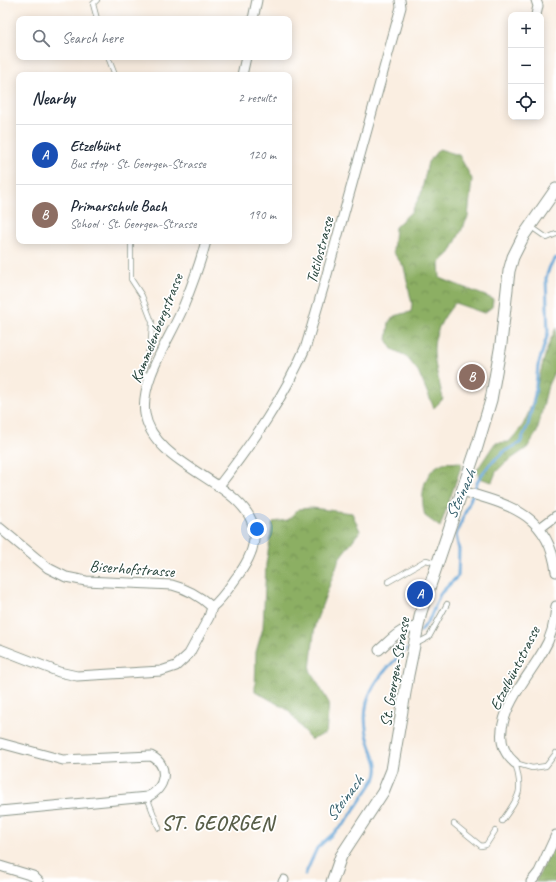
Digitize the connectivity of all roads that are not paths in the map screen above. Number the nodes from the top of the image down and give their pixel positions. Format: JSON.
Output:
{"nodes":[{"id":1,"x":97,"y":0,"type":"edge"},
{"id":2,"x":257,"y":0,"type":"edge"},
{"id":3,"x":400,"y":0,"type":"edge"},
{"id":4,"x":536,"y":0,"type":"edge"},
{"id":5,"x":537,"y":12,"type":"edge"},
{"id":6,"x":96,"y":16,"type":"edge"},
{"id":7,"x":254,"y":16,"type":"edge"},
{"id":8,"x":109,"y":60,"type":"edge"},
{"id":9,"x":245,"y":60,"type":"edge"},
{"id":10,"x":114,"y":72,"type":"edge"},
{"id":11,"x":243,"y":72,"type":"edge"},
{"id":12,"x":556,"y":189,"type":"edge"},
{"id":13,"x":530,"y":226,"type":"junction"},
{"id":14,"x":556,"y":234,"type":"edge"},
{"id":15,"x":131,"y":244,"type":"edge"},
{"id":16,"x":205,"y":244,"type":"edge"},
{"id":17,"x":150,"y":379,"type":"junction"},
{"id":18,"x":218,"y":487,"type":"junction"},
{"id":19,"x":466,"y":492,"type":"junction"},
{"id":20,"x":556,"y":516,"type":"edge"},
{"id":21,"x":0,"y":528,"type":"edge"},
{"id":22,"x":540,"y":528,"type":"junction"},
{"id":23,"x":437,"y":564,"type":"junction"},
{"id":24,"x":556,"y":572,"type":"edge"},
{"id":25,"x":388,"y":582,"type":"dead end"},
{"id":26,"x":447,"y":604,"type":"dead end"},
{"id":27,"x":556,"y":606,"type":"edge"},
{"id":28,"x":212,"y":607,"type":"junction"},
{"id":29,"x":418,"y":628,"type":"junction"},
{"id":30,"x":415,"y":645,"type":"junction"},
{"id":31,"x":0,"y":649,"type":"edge"},
{"id":32,"x":379,"y":650,"type":"dead end"},
{"id":33,"x":0,"y":744,"type":"edge"},
{"id":34,"x":556,"y":753,"type":"edge"},
{"id":35,"x":515,"y":763,"type":"junction"},
{"id":36,"x":147,"y":797,"type":"junction"},
{"id":37,"x":0,"y":811,"type":"edge"},
{"id":38,"x":502,"y":821,"type":"dead end"},
{"id":39,"x":454,"y":824,"type":"dead end"},
{"id":40,"x":159,"y":828,"type":"dead end"},
{"id":41,"x":495,"y":831,"type":"dead end"},
{"id":42,"x":556,"y":835,"type":"edge"},
{"id":43,"x":0,"y":866,"type":"edge"},
{"id":44,"x":39,"y":882,"type":"edge"},
{"id":45,"x":332,"y":882,"type":"edge"},
{"id":46,"x":531,"y":882,"type":"edge"}],
"edges":[{"from":1,"to":6,"type":"lane"},
{"from":2,"to":7,"type":"street"},
{"from":3,"to":18,"type":"street","name":"Tutilostrasse"},
{"from":4,"to":5,"type":"street"},
{"from":8,"to":10,"type":"lane"},
{"from":9,"to":11,"type":"street"},
{"from":12,"to":13,"type":"street","name":"St. Georgen-Strasse"},
{"from":13,"to":14,"type":"lane"},
{"from":13,"to":19,"type":"street","name":"St. Georgen-Strasse"},
{"from":15,"to":17,"type":"lane"},
{"from":16,"to":17,"type":"street","name":"Kammelenbergstrasse"},
{"from":17,"to":18,"type":"street","name":"Kammelenbergstrasse"},
{"from":18,"to":28,"type":"street","name":"Kammelenbergstrasse"},
{"from":19,"to":22,"type":"street"},
{"from":19,"to":23,"type":"street","name":"St. Georgen-Strasse"},
{"from":20,"to":22,"type":"street"},
{"from":21,"to":28,"type":"street","name":"Biserhofstrasse"},
{"from":22,"to":24,"type":"street"},
{"from":23,"to":25,"type":"lane"},
{"from":23,"to":29,"type":"street","name":"St. Georgen-Strasse"},
{"from":26,"to":30,"type":"lane"},
{"from":27,"to":35,"type":"street","name":"Etzelbüntstrasse"},
{"from":28,"to":31,"type":"street"},
{"from":29,"to":30,"type":"street","name":"St. Georgen-Strasse"},
{"from":29,"to":32,"type":"street"},
{"from":30,"to":45,"type":"street","name":"St. Georgen-Strasse"},
{"from":33,"to":36,"type":"street"},
{"from":34,"to":35,"type":"lane"},
{"from":35,"to":38,"type":"lane","name":"Etzelbüntstrasse"},
{"from":36,"to":37,"type":"street"},
{"from":36,"to":40,"type":"lane"},
{"from":39,"to":41,"type":"lane"},
{"from":42,"to":46,"type":"street"},
{"from":43,"to":44,"type":"street"}]}
